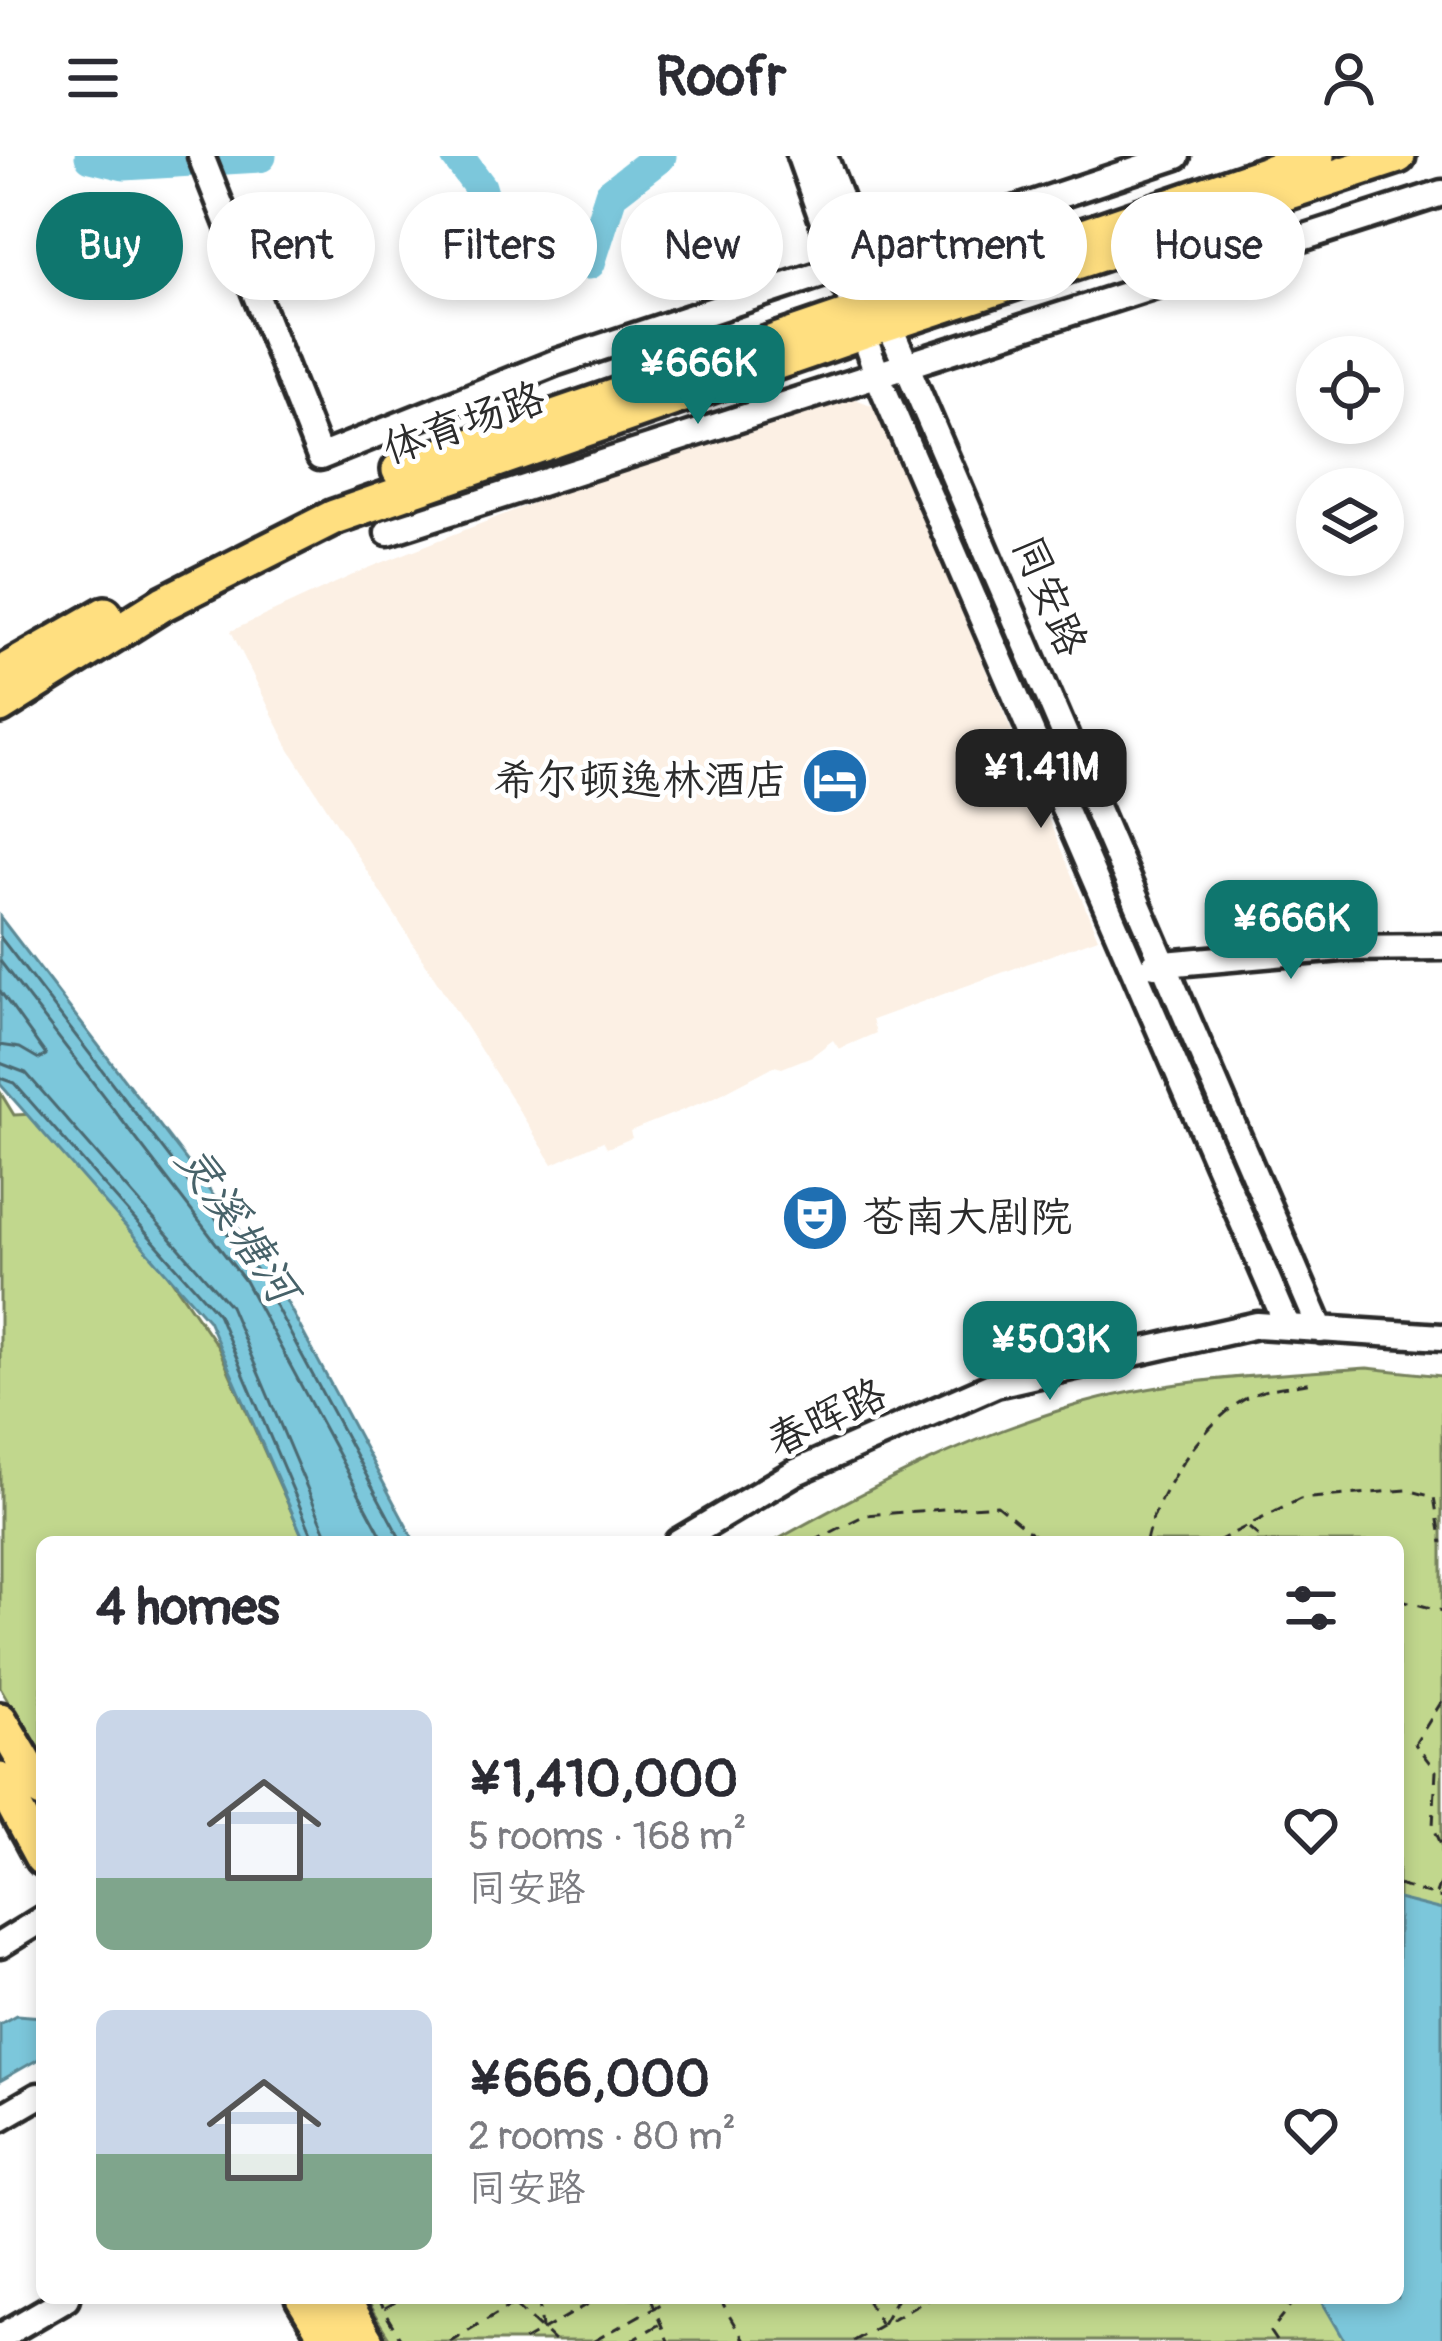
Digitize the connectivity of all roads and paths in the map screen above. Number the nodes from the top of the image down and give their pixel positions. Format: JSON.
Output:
{"nodes":[{"id":1,"x":800,"y":156,"type":"edge"},
{"id":2,"x":824,"y":156,"type":"edge"},
{"id":3,"x":1177,"y":156,"type":"edge"},
{"id":4,"x":1317,"y":156,"type":"edge"},
{"id":5,"x":1398,"y":156,"type":"edge"},
{"id":6,"x":206,"y":167,"type":"edge"},
{"id":7,"x":818,"y":192,"type":"edge"},
{"id":8,"x":834,"y":192,"type":"edge"},
{"id":9,"x":1068,"y":192,"type":"edge"},
{"id":10,"x":1442,"y":193,"type":"edge"},
{"id":11,"x":807,"y":279,"type":"edge"},
{"id":12,"x":865,"y":300,"type":"edge"},
{"id":13,"x":871,"y":319,"type":"junction"},
{"id":14,"x":908,"y":367,"type":"junction"},
{"id":15,"x":878,"y":377,"type":"junction"},
{"id":16,"x":388,"y":532,"type":"dead end"},
{"id":17,"x":0,"y":674,"type":"edge"},
{"id":18,"x":0,"y":706,"type":"edge"},
{"id":19,"x":1442,"y":947,"type":"edge"},
{"id":20,"x":1163,"y":962,"type":"junction"},
{"id":21,"x":1134,"y":970,"type":"junction"},
{"id":22,"x":1288,"y":1328,"type":"junction"},
{"id":23,"x":1321,"y":1330,"type":"junction"},
{"id":24,"x":1442,"y":1337,"type":"edge"},
{"id":25,"x":1311,"y":1382,"type":"dead end"},
{"id":26,"x":1434,"y":1497,"type":"junction"},
{"id":27,"x":1442,"y":1497,"type":"edge"},
{"id":28,"x":1246,"y":1526,"type":"junction"},
{"id":29,"x":688,"y":1536,"type":"edge"},
{"id":30,"x":824,"y":1536,"type":"edge"},
{"id":31,"x":1035,"y":1536,"type":"edge"},
{"id":32,"x":1147,"y":1536,"type":"edge"},
{"id":33,"x":1227,"y":1536,"type":"edge"},
{"id":34,"x":1258,"y":1536,"type":"edge"},
{"id":35,"x":1442,"y":1544,"type":"edge"},
{"id":36,"x":1404,"y":1601,"type":"edge"},
{"id":37,"x":1442,"y":1611,"type":"edge"},
{"id":38,"x":1442,"y":1700,"type":"edge"},
{"id":39,"x":0,"y":1720,"type":"edge"},
{"id":40,"x":0,"y":1780,"type":"edge"},
{"id":41,"x":36,"y":1781,"type":"edge"},
{"id":42,"x":1442,"y":1846,"type":"edge"},
{"id":43,"x":36,"y":1847,"type":"edge"},
{"id":44,"x":1442,"y":1876,"type":"edge"},
{"id":45,"x":1404,"y":1887,"type":"edge"},
{"id":46,"x":1439,"y":1897,"type":"edge"},
{"id":47,"x":36,"y":1923,"type":"edge"},
{"id":48,"x":0,"y":1945,"type":"edge"},
{"id":49,"x":36,"y":2097,"type":"edge"},
{"id":50,"x":0,"y":2118,"type":"edge"},
{"id":51,"x":57,"y":2304,"type":"edge"},
{"id":52,"x":307,"y":2304,"type":"edge"},
{"id":53,"x":344,"y":2304,"type":"edge"},
{"id":54,"x":379,"y":2304,"type":"edge"},
{"id":55,"x":392,"y":2304,"type":"edge"},
{"id":56,"x":512,"y":2304,"type":"edge"},
{"id":57,"x":515,"y":2304,"type":"edge"},
{"id":58,"x":540,"y":2304,"type":"edge"},
{"id":59,"x":588,"y":2304,"type":"edge"},
{"id":60,"x":652,"y":2304,"type":"edge"},
{"id":61,"x":660,"y":2304,"type":"edge"},
{"id":62,"x":722,"y":2304,"type":"edge"},
{"id":63,"x":869,"y":2304,"type":"edge"},
{"id":64,"x":893,"y":2304,"type":"edge"},
{"id":65,"x":918,"y":2304,"type":"edge"},
{"id":66,"x":1292,"y":2304,"type":"edge"},
{"id":67,"x":653,"y":2308,"type":"junction"},
{"id":68,"x":382,"y":2309,"type":"junction"},
{"id":69,"x":660,"y":2324,"type":"junction"},
{"id":70,"x":881,"y":2325,"type":"junction"},
{"id":71,"x":543,"y":2330,"type":"junction"},
{"id":72,"x":0,"y":2337,"type":"edge"},
{"id":73,"x":742,"y":2339,"type":"edge"},
{"id":74,"x":329,"y":2341,"type":"edge"},
{"id":75,"x":366,"y":2341,"type":"edge"},
{"id":76,"x":402,"y":2341,"type":"edge"},
{"id":77,"x":450,"y":2341,"type":"edge"},
{"id":78,"x":524,"y":2341,"type":"edge"},
{"id":79,"x":554,"y":2341,"type":"edge"},
{"id":80,"x":594,"y":2341,"type":"edge"},
{"id":81,"x":630,"y":2341,"type":"edge"},
{"id":82,"x":668,"y":2341,"type":"edge"},
{"id":83,"x":735,"y":2341,"type":"edge"},
{"id":84,"x":853,"y":2341,"type":"edge"},
{"id":85,"x":1276,"y":2341,"type":"edge"}],
"edges":[{"from":1,"to":7,"type":"street","name":"同安路"},
{"from":2,"to":8,"type":"street","name":"同安路"},
{"from":3,"to":9,"type":"street"},
{"from":4,"to":13,"type":"main road","name":"体育场路"},
{"from":5,"to":13,"type":"main road","name":"体育场路"},
{"from":6,"to":11,"type":"street"},
{"from":10,"to":14,"type":"street"},
{"from":12,"to":13,"type":"street","name":"同安路"},
{"from":13,"to":14,"type":"street","name":"同安路"},
{"from":13,"to":15,"type":"street","name":"同安路"},
{"from":13,"to":17,"type":"main road","name":"体育场路"},
{"from":13,"to":18,"type":"main road","name":"体育场路"},
{"from":14,"to":15,"type":"street"},
{"from":14,"to":20,"type":"street","name":"同安路"},
{"from":15,"to":16,"type":"street"},
{"from":15,"to":21,"type":"street","name":"同安路"},
{"from":19,"to":20,"type":"street"},
{"from":20,"to":21,"type":"street"},
{"from":20,"to":23,"type":"street","name":"同安路"},
{"from":21,"to":22,"type":"street","name":"同安路"},
{"from":22,"to":23,"type":"street","name":"春晖路"},
{"from":22,"to":29,"type":"street","name":"春晖路"},
{"from":23,"to":24,"type":"street","name":"春晖路"},
{"from":25,"to":32,"type":"path"},
{"from":26,"to":27,"type":"path"},
{"from":26,"to":28,"type":"path"},
{"from":26,"to":35,"type":"path"},
{"from":28,"to":33,"type":"path"},
{"from":28,"to":34,"type":"path"},
{"from":30,"to":31,"type":"path"},
{"from":36,"to":37,"type":"path"},
{"from":38,"to":42,"type":"path"},
{"from":39,"to":41,"type":"main road"},
{"from":40,"to":43,"type":"main road"},
{"from":44,"to":46,"type":"path"},
{"from":45,"to":46,"type":"path"},
{"from":47,"to":48,"type":"street"},
{"from":49,"to":50,"type":"street"},
{"from":51,"to":72,"type":"street"},
{"from":52,"to":74,"type":"main road"},
{"from":53,"to":75,"type":"main road"},
{"from":54,"to":68,"type":"path"},
{"from":55,"to":68,"type":"path"},
{"from":56,"to":77,"type":"path"},
{"from":57,"to":71,"type":"path"},
{"from":58,"to":71,"type":"path"},
{"from":59,"to":71,"type":"path"},
{"from":60,"to":67,"type":"path"},
{"from":61,"to":67,"type":"path"},
{"from":62,"to":73,"type":"path"},
{"from":63,"to":70,"type":"path"},
{"from":64,"to":70,"type":"path"},
{"from":65,"to":70,"type":"path"},
{"from":66,"to":85,"type":"path"},
{"from":67,"to":69,"type":"path"},
{"from":67,"to":80,"type":"path"},
{"from":68,"to":76,"type":"path"},
{"from":69,"to":81,"type":"path"},
{"from":69,"to":82,"type":"path"},
{"from":70,"to":84,"type":"path"},
{"from":71,"to":78,"type":"path"},
{"from":71,"to":79,"type":"path"},
{"from":73,"to":83,"type":"path"}]}
